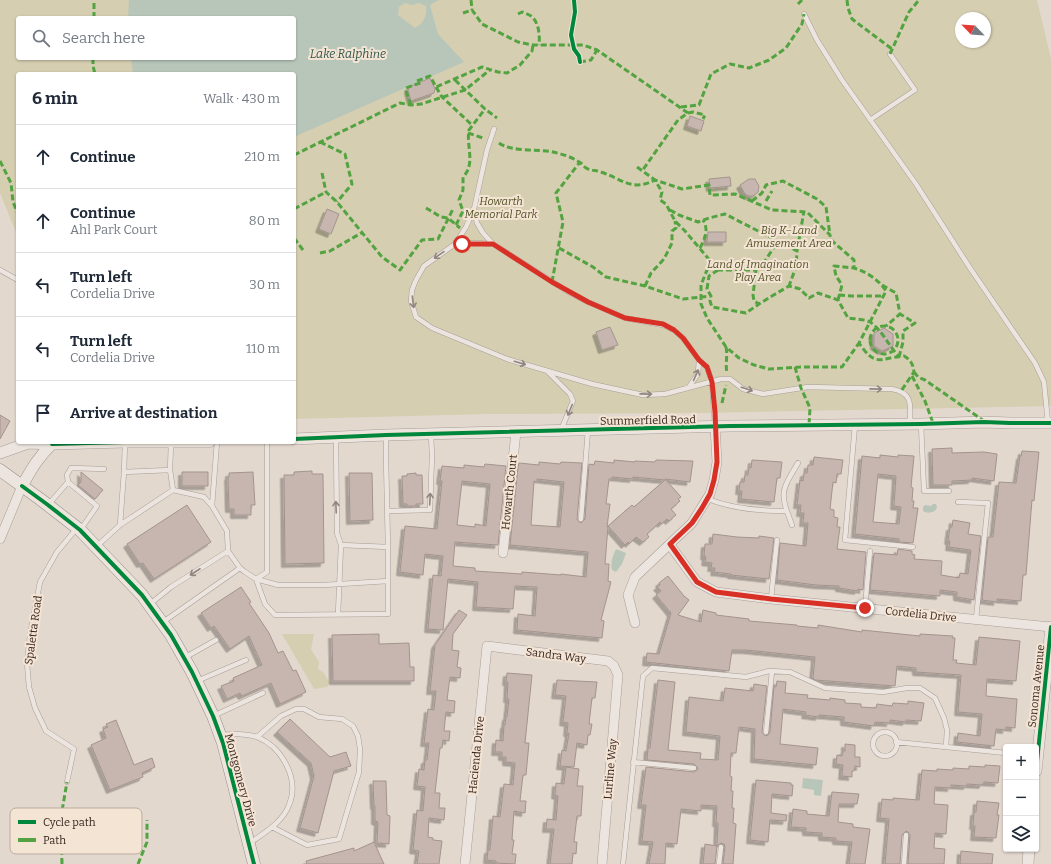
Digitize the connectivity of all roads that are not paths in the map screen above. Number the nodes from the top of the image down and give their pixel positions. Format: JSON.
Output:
{"nodes":[{"id":1,"x":804,"y":14,"type":"dead end"},
{"id":2,"x":890,"y":54,"type":"dead end"},
{"id":3,"x":870,"y":120,"type":"junction"},
{"id":4,"x":494,"y":129,"type":"dead end"},
{"id":5,"x":474,"y":209,"type":"junction"},
{"id":6,"x":455,"y":244,"type":"junction"},
{"id":7,"x":493,"y":244,"type":"junction"},
{"id":8,"x":0,"y":270,"type":"edge"},
{"id":9,"x":16,"y":279,"type":"edge"},
{"id":10,"x":699,"y":360,"type":"junction"},
{"id":11,"x":546,"y":371,"type":"junction"},
{"id":12,"x":712,"y":382,"type":"junction"},
{"id":13,"x":688,"y":388,"type":"junction"},
{"id":14,"x":1050,"y":423,"type":"edge"},
{"id":15,"x":915,"y":424,"type":"junction"},
{"id":16,"x":855,"y":425,"type":"junction"},
{"id":17,"x":716,"y":427,"type":"junction"},
{"id":18,"x":588,"y":430,"type":"junction"},
{"id":19,"x":560,"y":431,"type":"junction"},
{"id":20,"x":516,"y":432,"type":"junction"},
{"id":21,"x":431,"y":434,"type":"junction"},
{"id":22,"x":386,"y":435,"type":"junction"},
{"id":23,"x":336,"y":438,"type":"junction"},
{"id":24,"x":296,"y":439,"type":"edge"},
{"id":25,"x":25,"y":444,"type":"edge"},
{"id":26,"x":52,"y":444,"type":"edge"},
{"id":27,"x":125,"y":444,"type":"edge"},
{"id":28,"x":171,"y":444,"type":"edge"},
{"id":29,"x":216,"y":444,"type":"edge"},
{"id":30,"x":267,"y":444,"type":"edge"},
{"id":31,"x":0,"y":453,"type":"edge"},
{"id":32,"x":798,"y":463,"type":"dead end"},
{"id":33,"x":104,"y":468,"type":"dead end"},
{"id":34,"x":0,"y":470,"type":"edge"},
{"id":35,"x":170,"y":470,"type":"junction"},
{"id":36,"x":124,"y":472,"type":"junction"},
{"id":37,"x":68,"y":482,"type":"junction"},
{"id":38,"x":22,"y":486,"type":"junction"},
{"id":39,"x":173,"y":490,"type":"junction"},
{"id":40,"x":949,"y":491,"type":"dead end"},
{"id":41,"x":708,"y":500,"type":"junction"},
{"id":42,"x":958,"y":502,"type":"dead end"},
{"id":43,"x":48,"y":505,"type":"junction"},
{"id":44,"x":212,"y":506,"type":"junction"},
{"id":45,"x":786,"y":510,"type":"junction"},
{"id":46,"x":388,"y":511,"type":"junction"},
{"id":47,"x":581,"y":519,"type":"dead end"},
{"id":48,"x":120,"y":525,"type":"junction"},
{"id":49,"x":792,"y":525,"type":"dead end"},
{"id":50,"x":78,"y":529,"type":"junction"},
{"id":51,"x":0,"y":539,"type":"edge"},
{"id":52,"x":777,"y":540,"type":"dead end"},
{"id":53,"x":670,"y":544,"type":"junction"},
{"id":54,"x":340,"y":545,"type":"junction"},
{"id":55,"x":388,"y":546,"type":"junction"},
{"id":56,"x":96,"y":547,"type":"junction"},
{"id":57,"x":913,"y":547,"type":"dead end"},
{"id":58,"x":228,"y":551,"type":"junction"},
{"id":59,"x":870,"y":551,"type":"dead end"},
{"id":60,"x":503,"y":553,"type":"dead end"},
{"id":61,"x":240,"y":568,"type":"junction"},
{"id":62,"x":256,"y":579,"type":"junction"},
{"id":63,"x":388,"y":581,"type":"junction"},
{"id":64,"x":339,"y":584,"type":"junction"},
{"id":65,"x":771,"y":599,"type":"junction"},
{"id":66,"x":149,"y":605,"type":"junction"},
{"id":67,"x":865,"y":608,"type":"junction"},
{"id":68,"x":338,"y":614,"type":"junction"},
{"id":69,"x":976,"y":619,"type":"junction"},
{"id":70,"x":162,"y":623,"type":"junction"},
{"id":71,"x":635,"y":623,"type":"dead end"},
{"id":72,"x":1051,"y":627,"type":"edge"},
{"id":73,"x":216,"y":640,"type":"dead end"},
{"id":74,"x":487,"y":646,"type":"joint"},
{"id":75,"x":184,"y":658,"type":"junction"},
{"id":76,"x":246,"y":660,"type":"dead end"},
{"id":77,"x":1050,"y":663,"type":"edge"},
{"id":78,"x":772,"y":671,"type":"junction"},
{"id":79,"x":618,"y":675,"type":"joint"},
{"id":80,"x":197,"y":681,"type":"junction"},
{"id":81,"x":263,"y":693,"type":"dead end"},
{"id":82,"x":214,"y":716,"type":"junction"},
{"id":83,"x":766,"y":732,"type":"dead end"},
{"id":84,"x":220,"y":735,"type":"junction"},
{"id":85,"x":257,"y":737,"type":"junction"},
{"id":86,"x":896,"y":742,"type":"junction"},
{"id":87,"x":1039,"y":744,"type":"edge"},
{"id":88,"x":946,"y":747,"type":"junction"},
{"id":89,"x":1003,"y":753,"type":"edge"},
{"id":90,"x":633,"y":762,"type":"junction"},
{"id":91,"x":694,"y":768,"type":"dead end"},
{"id":92,"x":67,"y":782,"type":"dead end"},
{"id":93,"x":272,"y":827,"type":"junction"},
{"id":94,"x":906,"y":835,"type":"dead end"},
{"id":95,"x":249,"y":844,"type":"junction"},
{"id":96,"x":721,"y":847,"type":"dead end"},
{"id":97,"x":1029,"y":852,"type":"edge"},
{"id":98,"x":254,"y":864,"type":"edge"},
{"id":99,"x":465,"y":864,"type":"edge"},
{"id":100,"x":602,"y":864,"type":"edge"},
{"id":101,"x":623,"y":864,"type":"edge"},
{"id":102,"x":719,"y":864,"type":"edge"},
{"id":103,"x":904,"y":864,"type":"edge"},
{"id":104,"x":1028,"y":864,"type":"edge"}],
"edges":[{"from":1,"to":3,"type":"lane"},
{"from":2,"to":3,"type":"lane"},
{"from":3,"to":14,"type":"lane"},
{"from":4,"to":5,"type":"lane"},
{"from":5,"to":6,"type":"lane"},
{"from":5,"to":7,"type":"lane"},
{"from":6,"to":7,"type":"lane"},
{"from":6,"to":11,"type":"lane","one_way":true},
{"from":7,"to":10,"type":"lane"},
{"from":8,"to":9,"type":"lane"},
{"from":10,"to":12,"type":"lane"},
{"from":13,"to":10,"type":"lane","one_way":true},
{"from":11,"to":13,"type":"lane","one_way":true},
{"from":11,"to":19,"type":"lane","one_way":true},
{"from":12,"to":13,"type":"lane"},
{"from":12,"to":15,"type":"lane","one_way":true},
{"from":12,"to":17,"type":"lane"},
{"from":14,"to":15,"type":"street","name":"Summerfield Road"},
{"from":15,"to":16,"type":"street","name":"Summerfield Road"},
{"from":15,"to":40,"type":"lane"},
{"from":16,"to":17,"type":"street","name":"Summerfield Road"},
{"from":16,"to":57,"type":"lane"},
{"from":17,"to":18,"type":"street","name":"Summerfield Road"},
{"from":17,"to":41,"type":"street"},
{"from":18,"to":19,"type":"street","name":"Summerfield Road"},
{"from":18,"to":47,"type":"lane"},
{"from":19,"to":20,"type":"street","name":"Summerfield Road"},
{"from":20,"to":21,"type":"street","name":"Summerfield Road"},
{"from":20,"to":60,"type":"street","name":"Howarth Court"},
{"from":21,"to":22,"type":"street","name":"Summerfield Road"},
{"from":46,"to":21,"type":"lane","one_way":true},
{"from":22,"to":23,"type":"street","name":"Summerfield Road"},
{"from":22,"to":46,"type":"lane"},
{"from":23,"to":24,"type":"street","name":"Summerfield Road"},
{"from":54,"to":23,"type":"lane","one_way":true},
{"from":25,"to":31,"type":"street"},
{"from":26,"to":38,"type":"street"},
{"from":27,"to":36,"type":"lane"},
{"from":28,"to":35,"type":"lane"},
{"from":29,"to":44,"type":"lane"},
{"from":30,"to":62,"type":"lane"},
{"from":32,"to":45,"type":"lane"},
{"from":33,"to":37,"type":"lane"},
{"from":34,"to":38,"type":"main road","name":"Montgomery Drive"},
{"from":35,"to":36,"type":"lane"},
{"from":35,"to":39,"type":"lane"},
{"from":36,"to":48,"type":"lane"},
{"from":37,"to":43,"type":"lane"},
{"from":37,"to":50,"type":"lane","name":"Spaletta Road"},
{"from":38,"to":43,"type":"main road","name":"Montgomery Drive"},
{"from":38,"to":51,"type":"street"},
{"from":39,"to":44,"type":"lane"},
{"from":39,"to":48,"type":"lane"},
{"from":41,"to":45,"type":"lane"},
{"from":41,"to":53,"type":"street"},
{"from":42,"to":69,"type":"lane"},
{"from":43,"to":50,"type":"main road","name":"Montgomery Drive"},
{"from":44,"to":58,"type":"lane"},
{"from":45,"to":49,"type":"lane"},
{"from":46,"to":55,"type":"lane"},
{"from":48,"to":56,"type":"lane"},
{"from":50,"to":56,"type":"main road","name":"Montgomery Drive"},
{"from":50,"to":92,"type":"lane","name":"Spaletta Road"},
{"from":52,"to":65,"type":"lane"},
{"from":53,"to":65,"type":"street","name":"Cordelia Drive"},
{"from":53,"to":71,"type":"street"},
{"from":54,"to":55,"type":"lane"},
{"from":54,"to":64,"type":"lane"},
{"from":55,"to":63,"type":"lane"},
{"from":56,"to":66,"type":"main road","name":"Montgomery Drive"},
{"from":58,"to":61,"type":"lane"},
{"from":58,"to":66,"type":"lane","one_way":true},
{"from":59,"to":67,"type":"lane"},
{"from":61,"to":62,"type":"lane"},
{"from":61,"to":70,"type":"lane"},
{"from":62,"to":64,"type":"lane"},
{"from":62,"to":68,"type":"lane"},
{"from":63,"to":64,"type":"lane"},
{"from":63,"to":68,"type":"lane"},
{"from":64,"to":68,"type":"lane"},
{"from":65,"to":67,"type":"street","name":"Cordelia Drive"},
{"from":66,"to":70,"type":"main road","name":"Montgomery Drive"},
{"from":67,"to":69,"type":"street","name":"Cordelia Drive"},
{"from":69,"to":72,"type":"street","name":"Cordelia Drive"},
{"from":70,"to":75,"type":"main road","name":"Montgomery Drive"},
{"from":72,"to":77,"type":"street","name":"Sonoma Avenue"},
{"from":73,"to":75,"type":"lane"},
{"from":74,"to":79,"type":"street","name":"Sandra Way"},
{"from":74,"to":99,"type":"street","name":"Hacienda Drive"},
{"from":75,"to":80,"type":"main road","name":"Montgomery Drive"},
{"from":76,"to":80,"type":"lane"},
{"from":77,"to":87,"type":"street","name":"Sonoma Avenue"},
{"from":78,"to":83,"type":"lane"},
{"from":78,"to":88,"type":"lane"},
{"from":78,"to":90,"type":"lane"},
{"from":79,"to":100,"type":"street","name":"Lurline Way"},
{"from":80,"to":82,"type":"main road","name":"Montgomery Drive"},
{"from":81,"to":82,"type":"lane"},
{"from":82,"to":84,"type":"main road","name":"Montgomery Drive"},
{"from":84,"to":85,"type":"lane"},
{"from":84,"to":95,"type":"main road","name":"Montgomery Drive"},
{"from":85,"to":93,"type":"lane"},
{"from":85,"to":93,"type":"lane"},
{"from":86,"to":86,"type":"lane"},
{"from":86,"to":88,"type":"lane"},
{"from":88,"to":89,"type":"lane"},
{"from":90,"to":91,"type":"lane"},
{"from":90,"to":101,"type":"lane"},
{"from":93,"to":95,"type":"lane"},
{"from":94,"to":103,"type":"lane"},
{"from":95,"to":98,"type":"main road","name":"Montgomery Drive"},
{"from":96,"to":102,"type":"lane"},
{"from":97,"to":104,"type":"street"}]}
